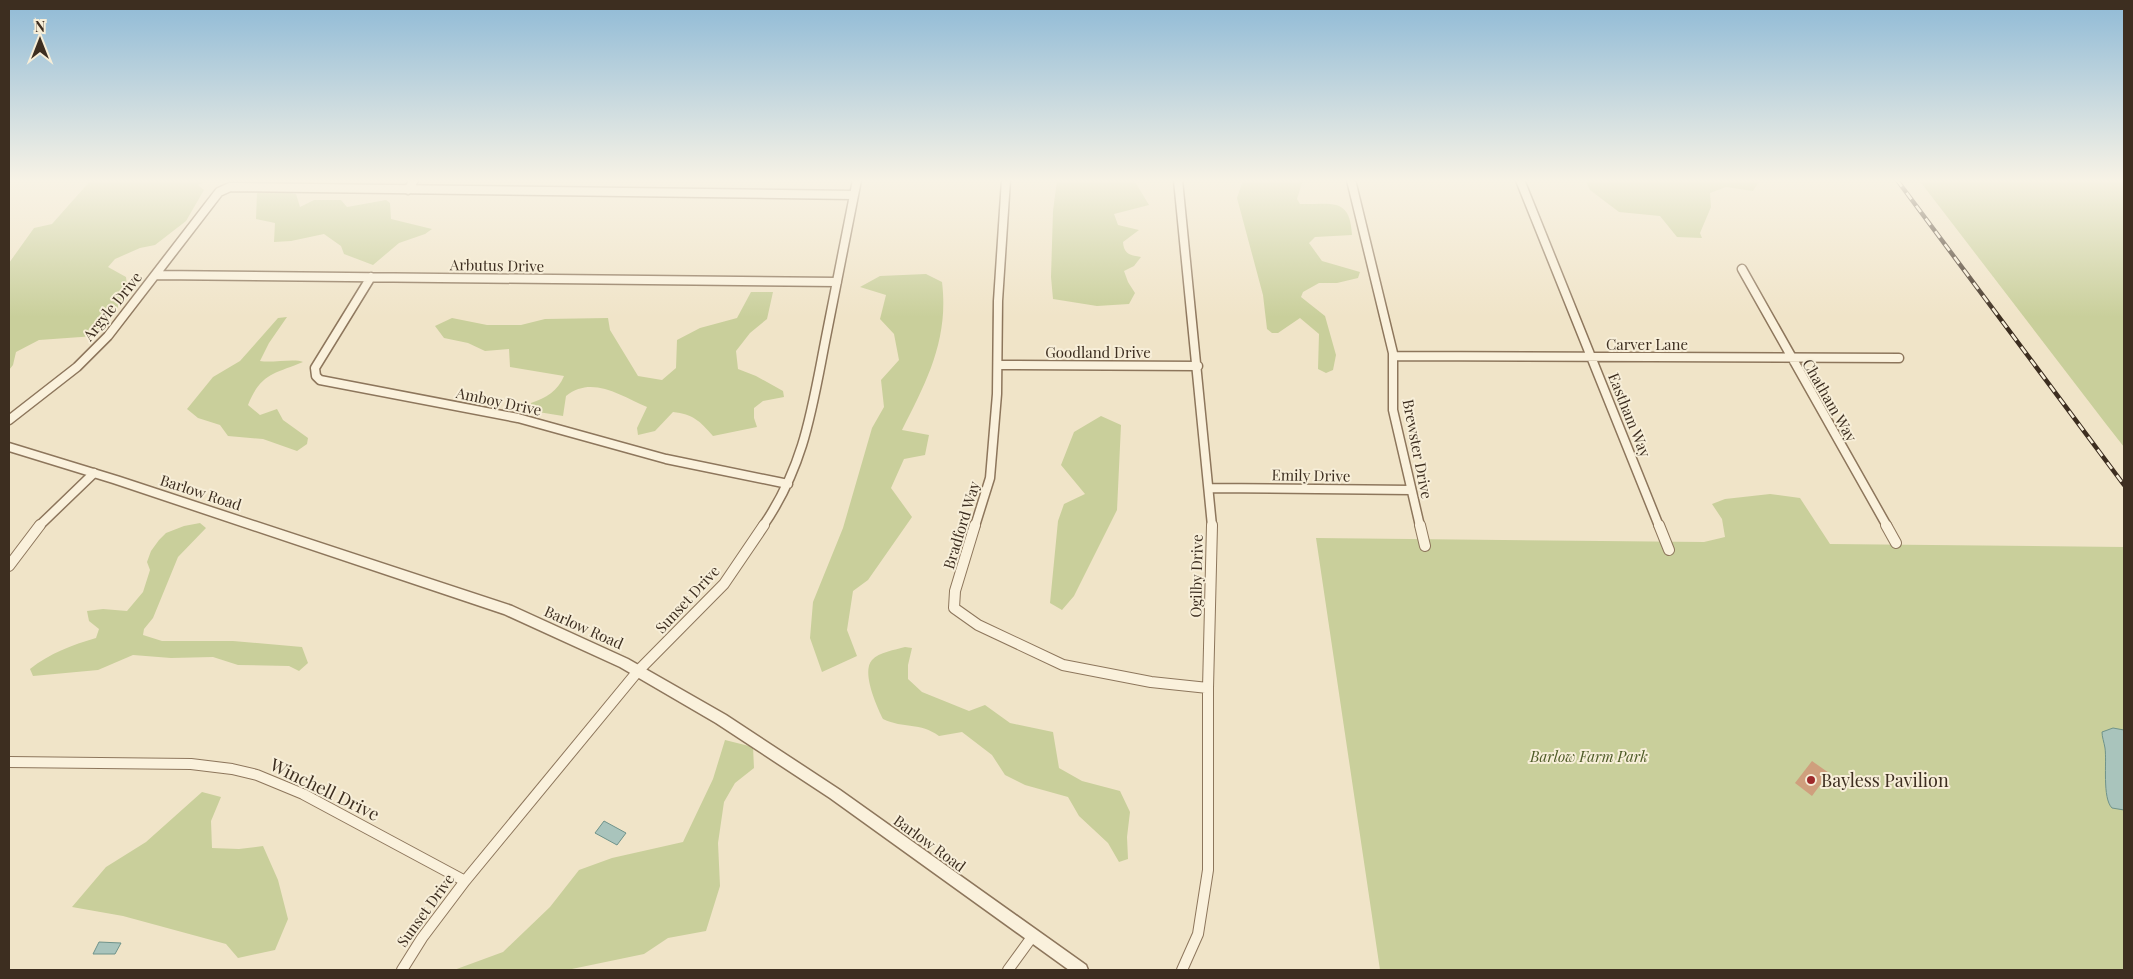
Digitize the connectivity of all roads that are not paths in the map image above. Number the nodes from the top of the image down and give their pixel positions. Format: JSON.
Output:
{"nodes":[{"id":1,"x":193,"y":226,"type":"edge"},
{"id":2,"x":848,"y":226,"type":"edge"},
{"id":3,"x":1003,"y":226,"type":"edge"},
{"id":4,"x":1182,"y":226,"type":"edge"},
{"id":5,"x":1362,"y":226,"type":"edge"},
{"id":6,"x":1539,"y":226,"type":"edge"},
{"id":7,"x":1742,"y":269,"type":"dead end"},
{"id":8,"x":156,"y":275,"type":"junction"},
{"id":9,"x":371,"y":277,"type":"junction"},
{"id":10,"x":837,"y":282,"type":"junction"},
{"id":11,"x":1394,"y":356,"type":"junction"},
{"id":12,"x":1592,"y":357,"type":"junction"},
{"id":13,"x":1899,"y":358,"type":"dead end"},
{"id":14,"x":1791,"y":359,"type":"junction"},
{"id":15,"x":998,"y":365,"type":"junction"},
{"id":16,"x":1198,"y":366,"type":"junction"},
{"id":17,"x":9,"y":420,"type":"edge"},
{"id":18,"x":9,"y":447,"type":"edge"},
{"id":19,"x":94,"y":473,"type":"junction"},
{"id":20,"x":788,"y":484,"type":"junction"},
{"id":21,"x":1210,"y":488,"type":"junction"},
{"id":22,"x":1411,"y":490,"type":"junction"},
{"id":23,"x":1896,"y":543,"type":"dead end"},
{"id":24,"x":1425,"y":546,"type":"dead end"},
{"id":25,"x":1669,"y":550,"type":"dead end"},
{"id":26,"x":9,"y":566,"type":"edge"},
{"id":27,"x":638,"y":670,"type":"junction"},
{"id":28,"x":1208,"y":688,"type":"junction"},
{"id":29,"x":9,"y":762,"type":"edge"},
{"id":30,"x":465,"y":881,"type":"junction"},
{"id":31,"x":1032,"y":937,"type":"junction"},
{"id":32,"x":402,"y":970,"type":"edge"},
{"id":33,"x":1008,"y":970,"type":"edge"},
{"id":34,"x":1081,"y":970,"type":"edge"},
{"id":35,"x":1182,"y":970,"type":"edge"}],
"edges":[{"from":1,"to":8,"type":"street","name":"Argyle Drive"},
{"from":2,"to":10,"type":"street","name":"Sunset Drive"},
{"from":3,"to":15,"type":"street","name":"Bradford Way"},
{"from":4,"to":16,"type":"street","name":"Ogilby Drive"},
{"from":5,"to":11,"type":"street","name":"Brewster Drive"},
{"from":6,"to":12,"type":"street","name":"Eastham Way"},
{"from":7,"to":14,"type":"street","name":"Chatham Way"},
{"from":8,"to":9,"type":"street","name":"Arbutus Drive"},
{"from":8,"to":17,"type":"street","name":"Argyle Drive"},
{"from":9,"to":10,"type":"street","name":"Arbutus Drive"},
{"from":9,"to":20,"type":"street","name":"Amboy Drive"},
{"from":10,"to":20,"type":"street","name":"Sunset Drive"},
{"from":11,"to":12,"type":"street","name":"Carver Lane"},
{"from":11,"to":22,"type":"street","name":"Brewster Drive"},
{"from":12,"to":14,"type":"street","name":"Carver Lane"},
{"from":12,"to":25,"type":"street","name":"Eastham Way"},
{"from":13,"to":14,"type":"street","name":"Carver Lane"},
{"from":14,"to":23,"type":"street","name":"Chatham Way"},
{"from":15,"to":16,"type":"street","name":"Goodland Drive"},
{"from":15,"to":28,"type":"street","name":"Bradford Way"},
{"from":16,"to":21,"type":"street","name":"Ogilby Drive"},
{"from":18,"to":19,"type":"street","name":"Barlow Road"},
{"from":19,"to":26,"type":"street"},
{"from":19,"to":27,"type":"street","name":"Barlow Road"},
{"from":20,"to":27,"type":"street","name":"Sunset Drive"},
{"from":21,"to":22,"type":"street","name":"Emily Drive"},
{"from":21,"to":28,"type":"street","name":"Ogilby Drive"},
{"from":22,"to":24,"type":"street","name":"Brewster Drive"},
{"from":27,"to":30,"type":"street","name":"Sunset Drive"},
{"from":27,"to":31,"type":"street","name":"Barlow Road"},
{"from":28,"to":35,"type":"street","name":"Ogilby Drive"},
{"from":29,"to":30,"type":"street","name":"Winchell Drive"},
{"from":30,"to":32,"type":"street","name":"Sunset Drive"},
{"from":31,"to":33,"type":"street"},
{"from":31,"to":34,"type":"street","name":"Barlow Road"}]}
